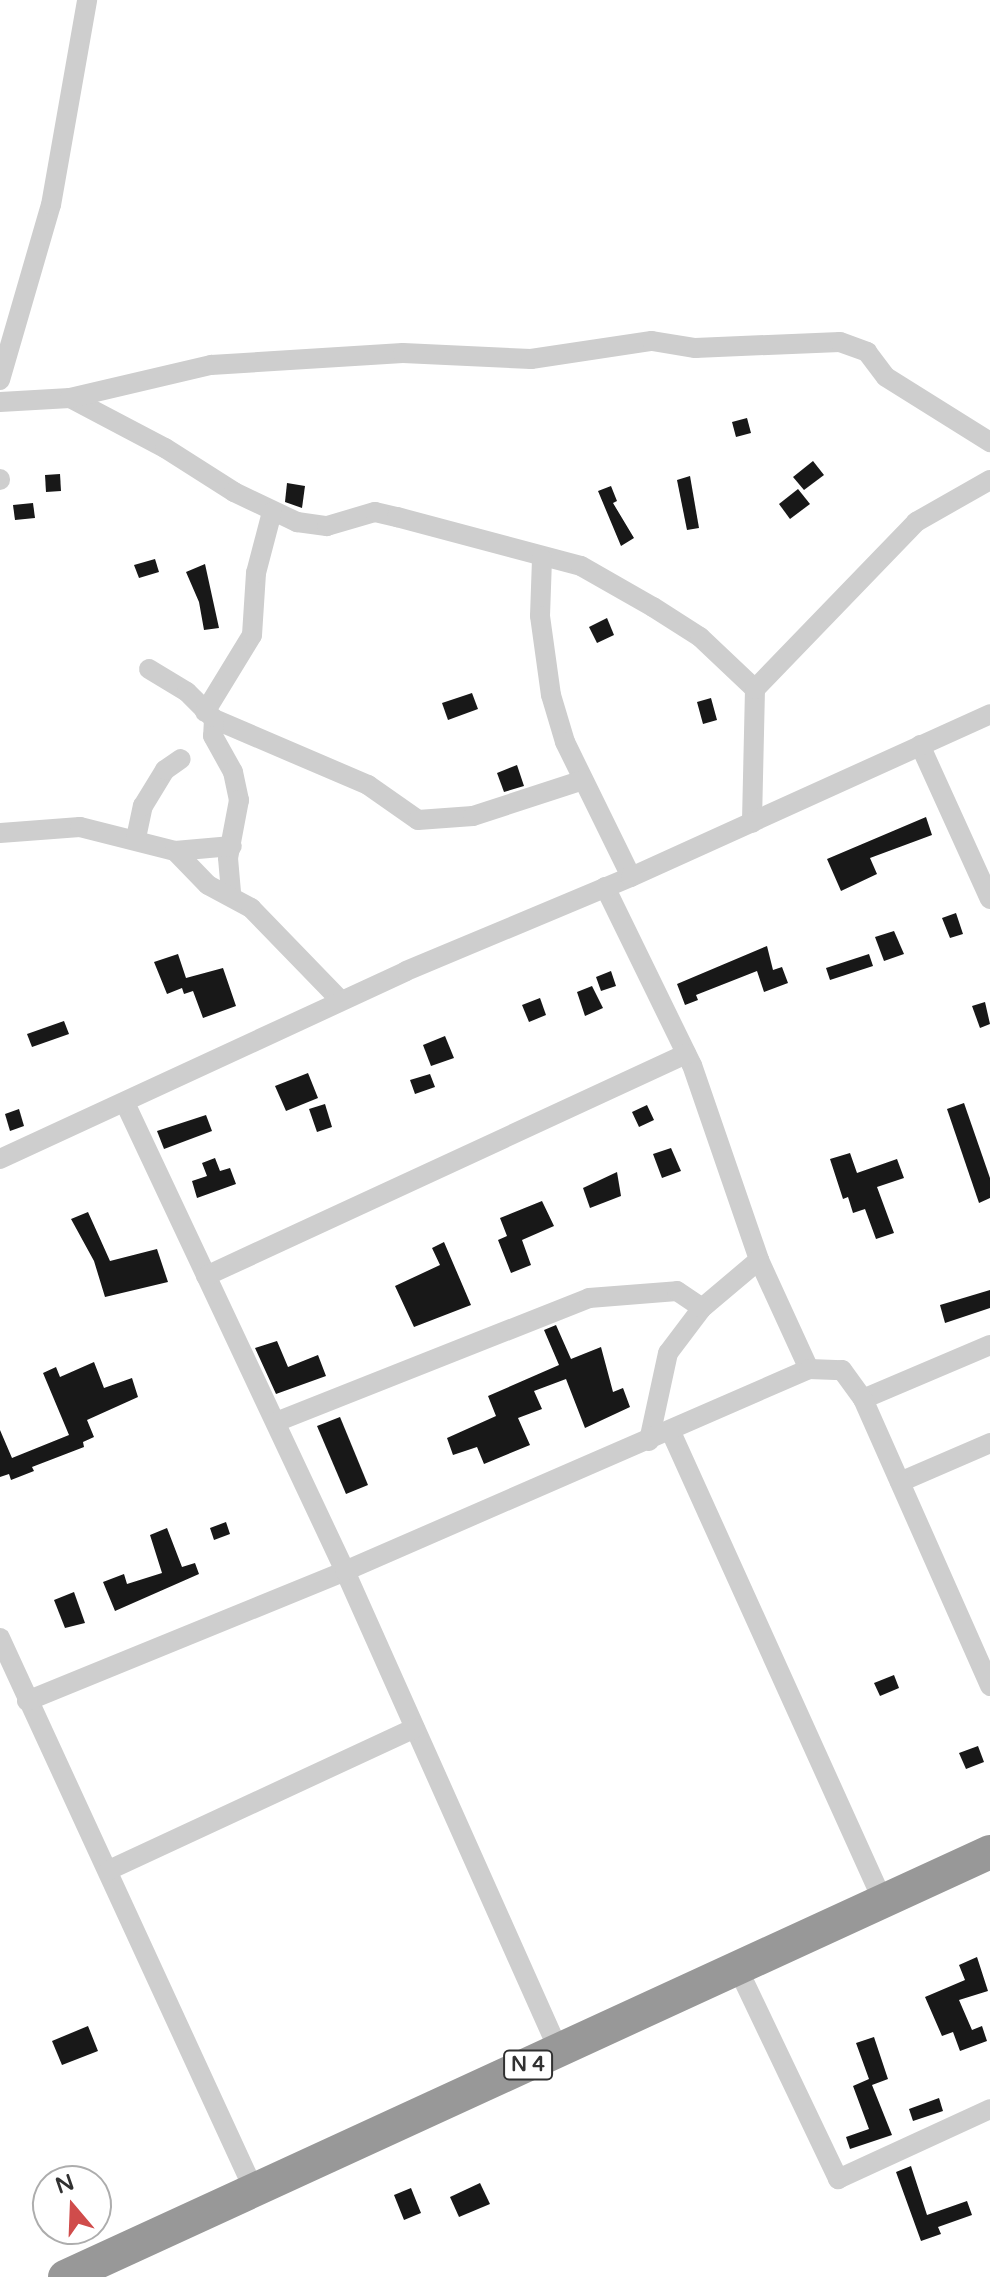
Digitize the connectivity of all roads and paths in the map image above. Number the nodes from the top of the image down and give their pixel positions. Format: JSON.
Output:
{"nodes":[{"id":1,"x":87,"y":0,"type":"edge"},
{"id":2,"x":0,"y":380,"type":"edge"},
{"id":3,"x":70,"y":398,"type":"junction"},
{"id":4,"x":0,"y":402,"type":"edge"},
{"id":5,"x":990,"y":442,"type":"edge"},
{"id":6,"x":990,"y":480,"type":"edge"},
{"id":7,"x":272,"y":512,"type":"junction"},
{"id":8,"x":542,"y":559,"type":"junction"},
{"id":9,"x":149,"y":669,"type":"dead end"},
{"id":10,"x":755,"y":689,"type":"junction"},
{"id":11,"x":990,"y":714,"type":"edge"},
{"id":12,"x":210,"y":716,"type":"junction"},
{"id":13,"x":920,"y":745,"type":"junction"},
{"id":14,"x":181,"y":759,"type":"dead end"},
{"id":15,"x":583,"y":780,"type":"junction"},
{"id":16,"x":752,"y":823,"type":"junction"},
{"id":17,"x":0,"y":833,"type":"edge"},
{"id":18,"x":136,"y":838,"type":"junction"},
{"id":19,"x":232,"y":846,"type":"junction"},
{"id":20,"x":175,"y":851,"type":"junction"},
{"id":21,"x":631,"y":877,"type":"junction"},
{"id":22,"x":605,"y":887,"type":"junction"},
{"id":23,"x":231,"y":896,"type":"junction"},
{"id":24,"x":990,"y":899,"type":"edge"},
{"id":25,"x":341,"y":1001,"type":"junction"},
{"id":26,"x":686,"y":1054,"type":"junction"},
{"id":27,"x":125,"y":1103,"type":"junction"},
{"id":28,"x":0,"y":1159,"type":"edge"},
{"id":29,"x":759,"y":1260,"type":"junction"},
{"id":30,"x":206,"y":1276,"type":"junction"},
{"id":31,"x":702,"y":1308,"type":"junction"},
{"id":32,"x":990,"y":1345,"type":"edge"},
{"id":33,"x":809,"y":1369,"type":"junction"},
{"id":34,"x":863,"y":1399,"type":"junction"},
{"id":35,"x":276,"y":1422,"type":"junction"},
{"id":36,"x":671,"y":1432,"type":"junction"},
{"id":37,"x":649,"y":1441,"type":"junction"},
{"id":38,"x":990,"y":1443,"type":"edge"},
{"id":39,"x":900,"y":1482,"type":"junction"},
{"id":40,"x":345,"y":1571,"type":"junction"},
{"id":41,"x":0,"y":1638,"type":"edge"},
{"id":42,"x":990,"y":1686,"type":"edge"},
{"id":43,"x":27,"y":1701,"type":"junction"},
{"id":44,"x":415,"y":1728,"type":"junction"},
{"id":45,"x":990,"y":1852,"type":"edge"},
{"id":46,"x":109,"y":1870,"type":"junction"},
{"id":47,"x":883,"y":1901,"type":"junction"},
{"id":48,"x":738,"y":1969,"type":"junction"},
{"id":49,"x":559,"y":2051,"type":"junction"},
{"id":50,"x":990,"y":2109,"type":"edge"},
{"id":51,"x":254,"y":2190,"type":"junction"},
{"id":52,"x":65,"y":2277,"type":"edge"}],
"edges":[{"from":1,"to":2,"type":"street"},
{"from":3,"to":4,"type":"street"},
{"from":3,"to":5,"type":"street"},
{"from":3,"to":7,"type":"street"},
{"from":6,"to":10,"type":"street"},
{"from":7,"to":8,"type":"street"},
{"from":7,"to":12,"type":"street"},
{"from":8,"to":10,"type":"street"},
{"from":8,"to":15,"type":"street"},
{"from":9,"to":12,"type":"street"},
{"from":10,"to":16,"type":"street"},
{"from":11,"to":13,"type":"street"},
{"from":12,"to":15,"type":"street"},
{"from":12,"to":19,"type":"street"},
{"from":13,"to":16,"type":"street"},
{"from":13,"to":24,"type":"street"},
{"from":14,"to":18,"type":"street"},
{"from":15,"to":21,"type":"street"},
{"from":16,"to":21,"type":"street"},
{"from":17,"to":18,"type":"street"},
{"from":18,"to":20,"type":"street"},
{"from":19,"to":20,"type":"street"},
{"from":19,"to":23,"type":"street"},
{"from":20,"to":23,"type":"street"},
{"from":21,"to":22,"type":"street"},
{"from":22,"to":25,"type":"street"},
{"from":22,"to":26,"type":"street"},
{"from":23,"to":25,"type":"street"},
{"from":25,"to":27,"type":"street"},
{"from":26,"to":29,"type":"street"},
{"from":26,"to":30,"type":"street"},
{"from":27,"to":28,"type":"street"},
{"from":27,"to":30,"type":"street"},
{"from":29,"to":31,"type":"street"},
{"from":29,"to":33,"type":"street"},
{"from":30,"to":35,"type":"street"},
{"from":31,"to":35,"type":"street"},
{"from":31,"to":37,"type":"street"},
{"from":32,"to":34,"type":"street"},
{"from":33,"to":34,"type":"street"},
{"from":33,"to":36,"type":"street"},
{"from":34,"to":39,"type":"street"},
{"from":35,"to":40,"type":"street"},
{"from":36,"to":37,"type":"street"},
{"from":36,"to":47,"type":"street"},
{"from":37,"to":40,"type":"street"},
{"from":38,"to":39,"type":"street"},
{"from":39,"to":42,"type":"street"},
{"from":40,"to":43,"type":"street"},
{"from":40,"to":44,"type":"street"},
{"from":41,"to":43,"type":"street"},
{"from":43,"to":46,"type":"street"},
{"from":44,"to":46,"type":"street"},
{"from":44,"to":49,"type":"street"},
{"from":45,"to":47,"type":"highway","number":"N 4"},
{"from":46,"to":51,"type":"street"},
{"from":47,"to":48,"type":"highway","number":"N 4"},
{"from":48,"to":49,"type":"highway","number":"N 4"},
{"from":48,"to":50,"type":"street"},
{"from":49,"to":51,"type":"highway","number":"N 4"},
{"from":51,"to":52,"type":"highway","number":"N 4"}]}
